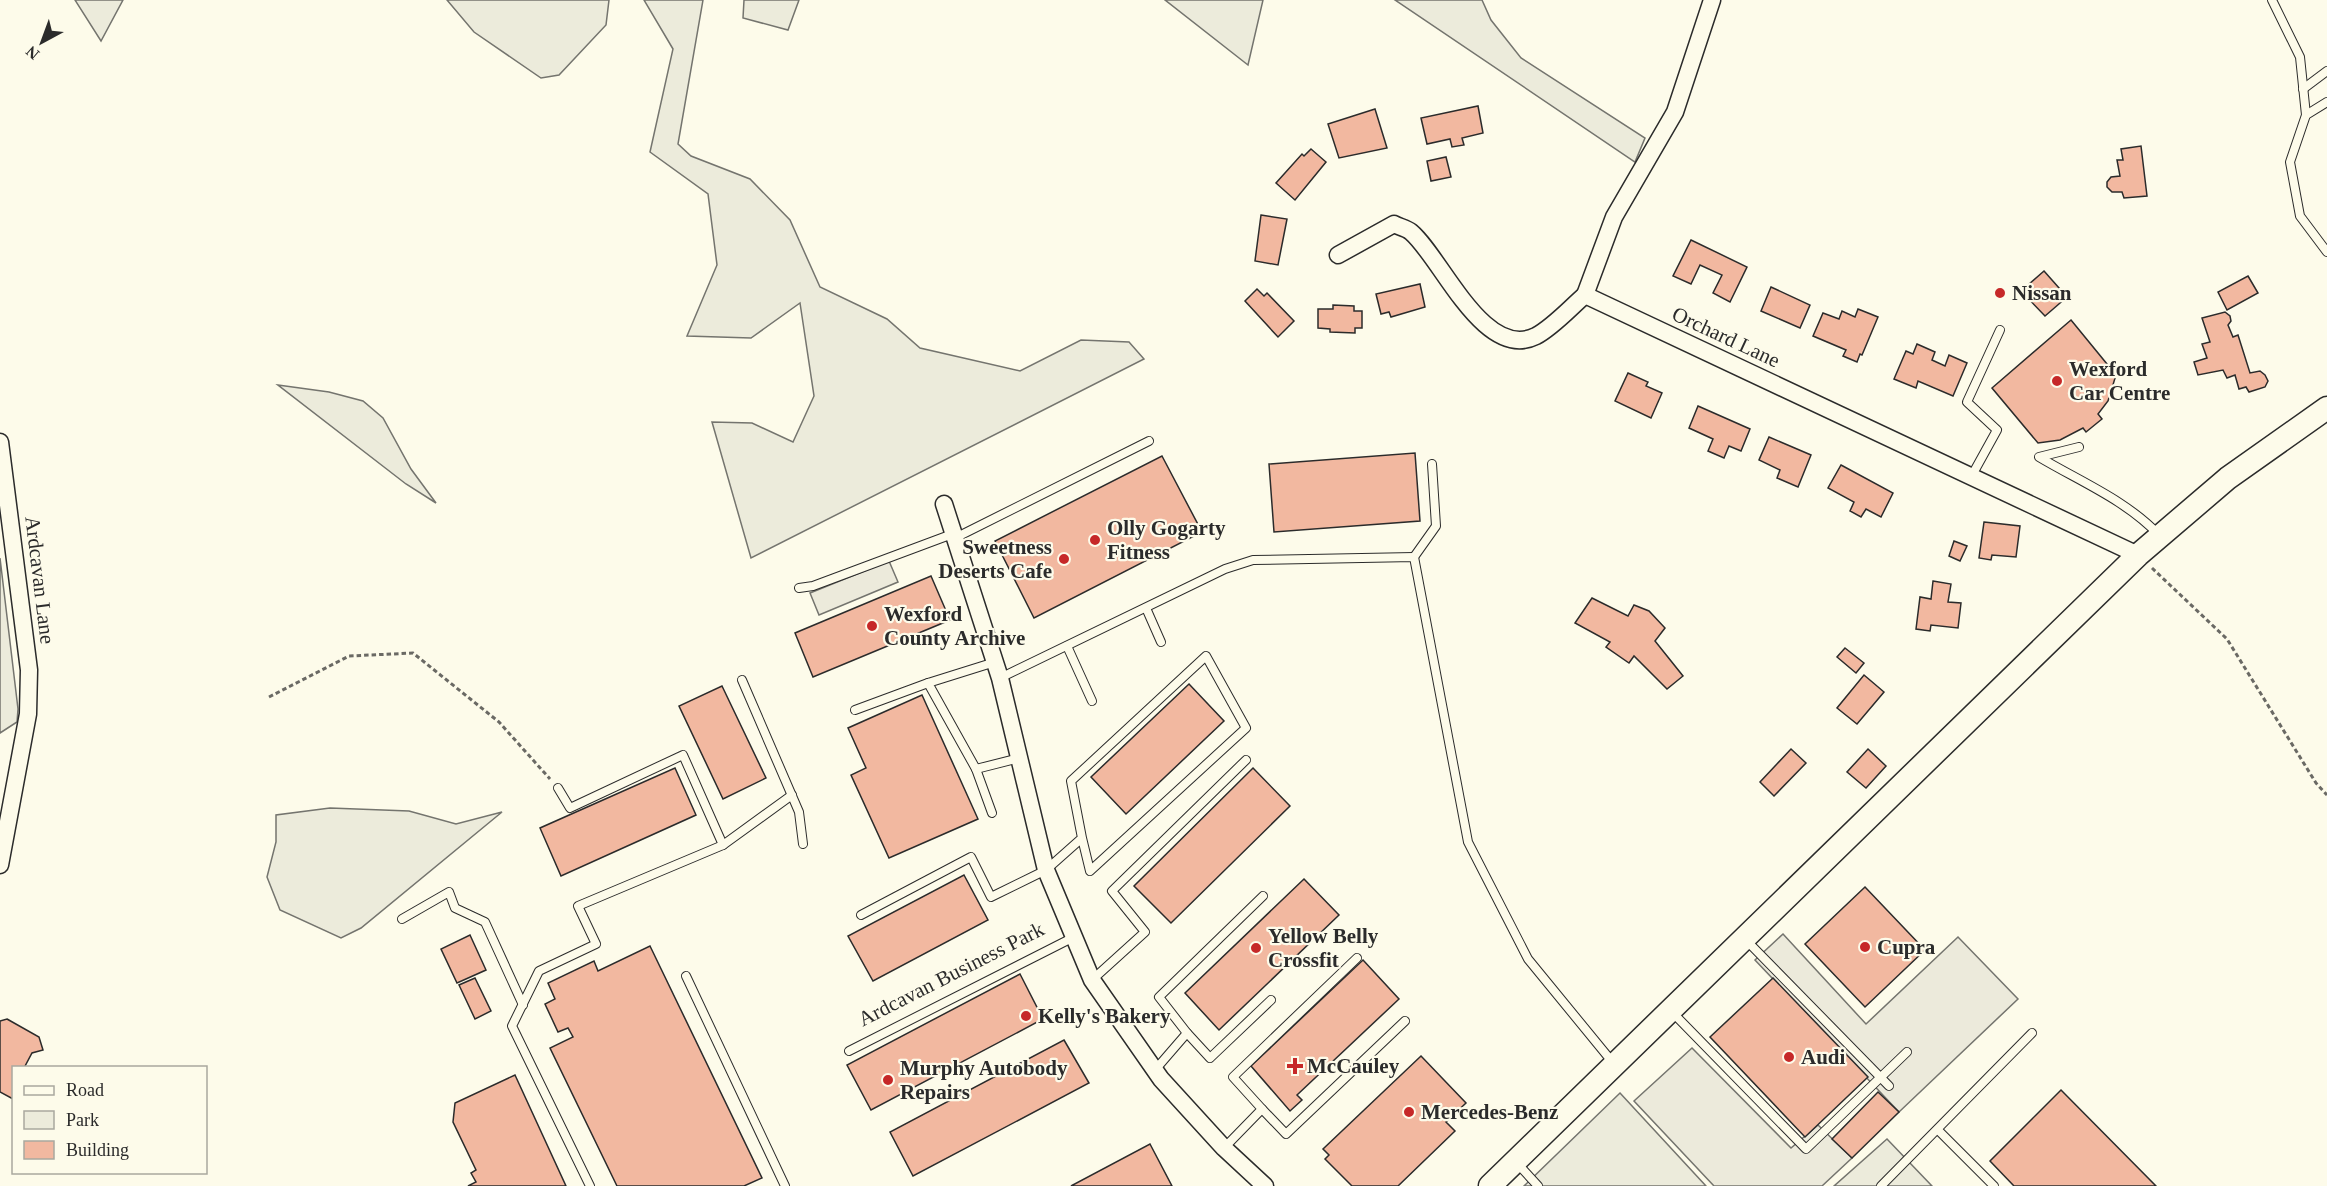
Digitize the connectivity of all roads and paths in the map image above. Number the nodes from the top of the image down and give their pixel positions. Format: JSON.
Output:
{"nodes":[{"id":1,"x":1712,"y":0,"type":"edge"},
{"id":2,"x":2272,"y":0,"type":"edge"},
{"id":3,"x":2327,"y":70,"type":"edge"},
{"id":4,"x":2303,"y":89,"type":"junction"},
{"id":5,"x":2327,"y":102,"type":"edge"},
{"id":6,"x":2306,"y":115,"type":"junction"},
{"id":7,"x":2327,"y":252,"type":"edge"},
{"id":8,"x":1338,"y":255,"type":"dead end"},
{"id":9,"x":1586,"y":296,"type":"junction"},
{"id":10,"x":2000,"y":330,"type":"dead end"},
{"id":11,"x":2327,"y":408,"type":"edge"},
{"id":12,"x":1149,"y":441,"type":"dead end"},
{"id":13,"x":0,"y":442,"type":"edge"},
{"id":14,"x":2079,"y":447,"type":"dead end"},
{"id":15,"x":1432,"y":464,"type":"dead end"},
{"id":16,"x":1971,"y":477,"type":"junction"},
{"id":17,"x":944,"y":504,"type":"dead end"},
{"id":18,"x":2160,"y":536,"type":"junction"},
{"id":19,"x":957,"y":537,"type":"junction"},
{"id":20,"x":2138,"y":555,"type":"junction"},
{"id":21,"x":1414,"y":557,"type":"junction"},
{"id":22,"x":799,"y":588,"type":"dead end"},
{"id":23,"x":1146,"y":608,"type":"junction"},
{"id":24,"x":1161,"y":642,"type":"dead end"},
{"id":25,"x":1068,"y":646,"type":"junction"},
{"id":26,"x":997,"y":670,"type":"junction"},
{"id":27,"x":742,"y":680,"type":"dead end"},
{"id":28,"x":928,"y":683,"type":"junction"},
{"id":29,"x":269,"y":697,"type":"dead end"},
{"id":30,"x":1092,"y":701,"type":"dead end"},
{"id":31,"x":855,"y":710,"type":"dead end"},
{"id":32,"x":1019,"y":758,"type":"junction"},
{"id":33,"x":1246,"y":759,"type":"dead end"},
{"id":34,"x":976,"y":769,"type":"junction"},
{"id":35,"x":558,"y":788,"type":"joint"},
{"id":36,"x":792,"y":795,"type":"junction"},
{"id":37,"x":2327,"y":795,"type":"edge"},
{"id":38,"x":992,"y":813,"type":"dead end"},
{"id":39,"x":1082,"y":838,"type":"junction"},
{"id":40,"x":803,"y":844,"type":"dead end"},
{"id":41,"x":723,"y":845,"type":"junction"},
{"id":42,"x":0,"y":865,"type":"edge"},
{"id":43,"x":1046,"y":870,"type":"junction"},
{"id":44,"x":1263,"y":896,"type":"dead end"},
{"id":45,"x":861,"y":915,"type":"dead end"},
{"id":46,"x":402,"y":919,"type":"dead end"},
{"id":47,"x":1074,"y":937,"type":"junction"},
{"id":48,"x":1744,"y":939,"type":"junction"},
{"id":49,"x":1357,"y":958,"type":"dead end"},
{"id":50,"x":686,"y":976,"type":"dead end"},
{"id":51,"x":1092,"y":980,"type":"junction"},
{"id":52,"x":1271,"y":1000,"type":"dead end"},
{"id":53,"x":523,"y":1005,"type":"junction"},
{"id":54,"x":1670,"y":1011,"type":"junction"},
{"id":55,"x":1405,"y":1022,"type":"dead end"},
{"id":56,"x":1187,"y":1033,"type":"junction"},
{"id":57,"x":2032,"y":1033,"type":"dead end"},
{"id":58,"x":849,"y":1051,"type":"dead end"},
{"id":59,"x":1907,"y":1052,"type":"dead end"},
{"id":60,"x":1614,"y":1065,"type":"junction"},
{"id":61,"x":1155,"y":1070,"type":"junction"},
{"id":62,"x":1881,"y":1077,"type":"junction"},
{"id":63,"x":1889,"y":1086,"type":"dead end"},
{"id":64,"x":1262,"y":1109,"type":"junction"},
{"id":65,"x":1938,"y":1130,"type":"junction"},
{"id":66,"x":1224,"y":1148,"type":"junction"},
{"id":67,"x":1515,"y":1162,"type":"junction"},
{"id":68,"x":590,"y":1186,"type":"edge"},
{"id":69,"x":785,"y":1186,"type":"edge"},
{"id":70,"x":1265,"y":1186,"type":"edge"},
{"id":71,"x":1490,"y":1186,"type":"edge"},
{"id":72,"x":1538,"y":1186,"type":"edge"},
{"id":73,"x":1881,"y":1186,"type":"edge"},
{"id":74,"x":1994,"y":1186,"type":"edge"}],
"edges":[{"from":1,"to":9,"type":"street"},
{"from":2,"to":4,"type":"lane"},
{"from":3,"to":4,"type":"lane"},
{"from":4,"to":6,"type":"lane"},
{"from":5,"to":6,"type":"lane"},
{"from":6,"to":7,"type":"lane"},
{"from":8,"to":9,"type":"street"},
{"from":9,"to":16,"type":"street","name":"Orchard Lane"},
{"from":10,"to":16,"type":"lane"},
{"from":11,"to":18,"type":"main road"},
{"from":12,"to":19,"type":"lane"},
{"from":13,"to":42,"type":"street","name":"Ardcavan Lane"},
{"from":14,"to":18,"type":"lane"},
{"from":15,"to":21,"type":"lane"},
{"from":16,"to":20,"type":"street","name":"Orchard Lane"},
{"from":17,"to":19,"type":"street","name":"Ardcavan Business Park"},
{"from":18,"to":20,"type":"main road"},
{"from":19,"to":22,"type":"lane"},
{"from":19,"to":26,"type":"street","name":"Ardcavan Business Park"},
{"from":20,"to":37,"type":"path"},
{"from":20,"to":48,"type":"main road"},
{"from":21,"to":23,"type":"lane"},
{"from":21,"to":60,"type":"lane"},
{"from":23,"to":24,"type":"lane"},
{"from":23,"to":25,"type":"lane"},
{"from":25,"to":26,"type":"lane"},
{"from":25,"to":30,"type":"lane"},
{"from":26,"to":28,"type":"lane"},
{"from":26,"to":32,"type":"street","name":"Ardcavan Business Park"},
{"from":27,"to":36,"type":"lane"},
{"from":28,"to":31,"type":"lane"},
{"from":28,"to":34,"type":"lane"},
{"from":29,"to":35,"type":"path"},
{"from":32,"to":34,"type":"lane"},
{"from":32,"to":43,"type":"street","name":"Ardcavan Business Park"},
{"from":33,"to":51,"type":"lane"},
{"from":34,"to":38,"type":"lane"},
{"from":35,"to":41,"type":"lane"},
{"from":36,"to":40,"type":"lane"},
{"from":36,"to":41,"type":"lane"},
{"from":39,"to":39,"type":"lane"},
{"from":39,"to":43,"type":"lane"},
{"from":41,"to":53,"type":"lane"},
{"from":43,"to":45,"type":"lane"},
{"from":43,"to":47,"type":"street","name":"Ardcavan Business Park"},
{"from":44,"to":56,"type":"lane"},
{"from":46,"to":53,"type":"lane"},
{"from":47,"to":51,"type":"street","name":"Ardcavan Business Park"},
{"from":47,"to":58,"type":"lane","name":"Ardcavan Business Park"},
{"from":48,"to":54,"type":"main road"},
{"from":48,"to":62,"type":"lane"},
{"from":49,"to":64,"type":"lane"},
{"from":50,"to":69,"type":"lane"},
{"from":51,"to":61,"type":"street","name":"Ardcavan Business Park"},
{"from":52,"to":56,"type":"lane"},
{"from":53,"to":68,"type":"lane"},
{"from":54,"to":60,"type":"main road"},
{"from":54,"to":62,"type":"lane"},
{"from":55,"to":64,"type":"lane"},
{"from":56,"to":61,"type":"lane"},
{"from":57,"to":65,"type":"lane"},
{"from":59,"to":62,"type":"lane"},
{"from":60,"to":67,"type":"main road"},
{"from":61,"to":66,"type":"street","name":"Ardcavan Business Park"},
{"from":62,"to":63,"type":"lane"},
{"from":64,"to":66,"type":"lane"},
{"from":65,"to":73,"type":"lane"},
{"from":65,"to":74,"type":"lane"},
{"from":66,"to":70,"type":"street","name":"Ardcavan Business Park"},
{"from":67,"to":71,"type":"main road"},
{"from":67,"to":72,"type":"lane"}]}
